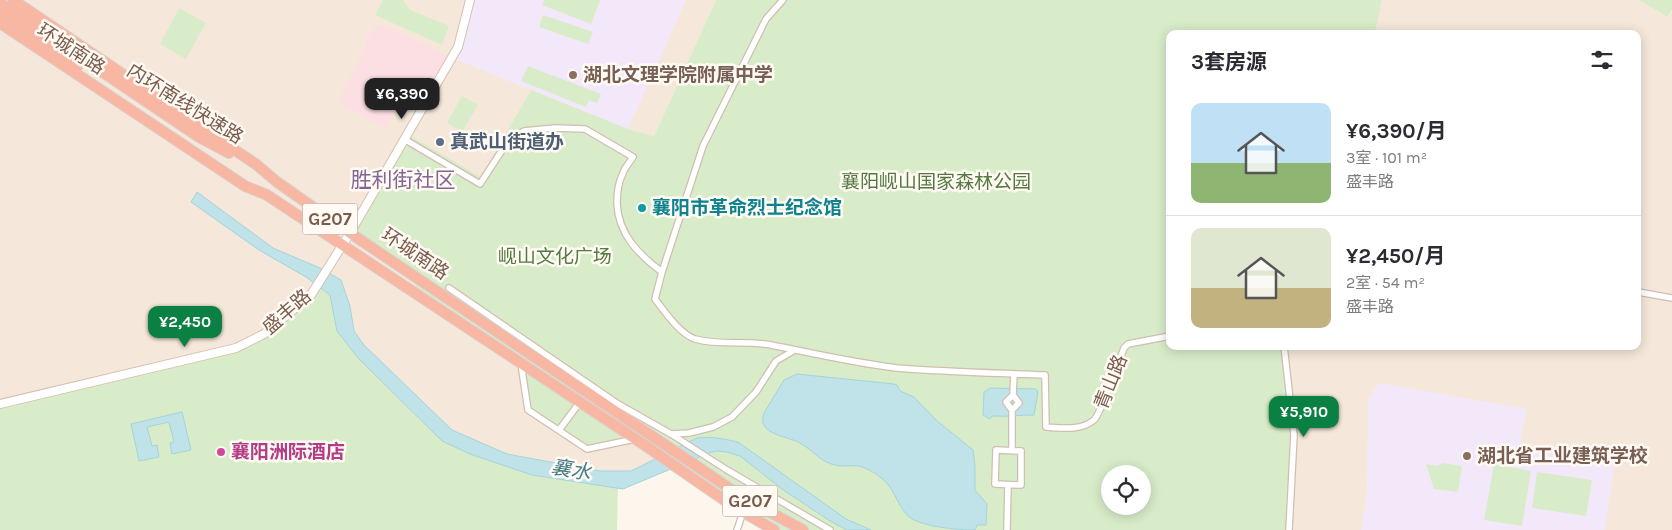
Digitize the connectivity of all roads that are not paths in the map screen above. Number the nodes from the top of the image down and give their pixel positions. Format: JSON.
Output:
{"nodes":[{"id":1,"x":13,"y":0,"type":"edge"},
{"id":2,"x":470,"y":0,"type":"edge"},
{"id":3,"x":784,"y":0,"type":"edge"},
{"id":4,"x":0,"y":3,"type":"edge"},
{"id":5,"x":0,"y":14,"type":"edge"},
{"id":6,"x":0,"y":24,"type":"edge"},
{"id":7,"x":404,"y":139,"type":"junction"},
{"id":8,"x":196,"y":140,"type":"junction"},
{"id":9,"x":277,"y":182,"type":"junction"},
{"id":10,"x":268,"y":195,"type":"junction"},
{"id":11,"x":350,"y":232,"type":"junction"},
{"id":12,"x":343,"y":245,"type":"junction"},
{"id":13,"x":662,"y":272,"type":"junction"},
{"id":14,"x":449,"y":288,"type":"dead end"},
{"id":15,"x":1641,"y":293,"type":"edge"},
{"id":16,"x":1672,"y":298,"type":"edge"},
{"id":17,"x":1166,"y":337,"type":"edge"},
{"id":18,"x":1284,"y":350,"type":"edge"},
{"id":19,"x":793,"y":351,"type":"junction"},
{"id":20,"x":521,"y":363,"type":"junction"},
{"id":21,"x":1014,"y":374,"type":"junction"},
{"id":22,"x":1013,"y":395,"type":"junction"},
{"id":23,"x":580,"y":402,"type":"junction"},
{"id":24,"x":0,"y":404,"type":"edge"},
{"id":25,"x":1012,"y":413,"type":"junction"},
{"id":26,"x":559,"y":430,"type":"junction"},
{"id":27,"x":671,"y":434,"type":"junction"},
{"id":28,"x":639,"y":442,"type":"junction"},
{"id":29,"x":1012,"y":450,"type":"junction"},
{"id":30,"x":1008,"y":485,"type":"junction"},
{"id":31,"x":743,"y":512,"type":"junction"},
{"id":32,"x":737,"y":530,"type":"edge"},
{"id":33,"x":774,"y":530,"type":"edge"},
{"id":34,"x":803,"y":530,"type":"edge"},
{"id":35,"x":830,"y":530,"type":"edge"},
{"id":36,"x":1007,"y":530,"type":"edge"},
{"id":37,"x":1289,"y":530,"type":"edge"}],
"edges":[{"from":1,"to":9,"type":"highway","name":"环城南路","number":"G207"},
{"from":2,"to":7,"type":"street","name":"盛丰路"},
{"from":3,"to":13,"type":"street"},
{"from":4,"to":8,"type":"highway","name":"内环南线快速路","number":"G207"},
{"from":5,"to":8,"type":"highway","name":"内环南线快速路","number":"G207"},
{"from":6,"to":10,"type":"highway","name":"环城南路"},
{"from":7,"to":11,"type":"street","name":"盛丰路"},
{"from":7,"to":13,"type":"street"},
{"from":8,"to":9,"type":"highway","name":"内环南线快速路","number":"G207"},
{"from":8,"to":10,"type":"highway","name":"内环南线快速路","number":"G207"},
{"from":9,"to":11,"type":"highway","name":"环城南路","number":"G207"},
{"from":10,"to":12,"type":"highway","name":"环城南路"},
{"from":11,"to":12,"type":"street","name":"盛丰路"},
{"from":11,"to":34,"type":"highway","name":"环城南路","number":"G207"},
{"from":12,"to":20,"type":"highway","name":"环城南路"},
{"from":12,"to":24,"type":"street","name":"盛丰路"},
{"from":13,"to":19,"type":"street"},
{"from":14,"to":27,"type":"street"},
{"from":15,"to":16,"type":"street"},
{"from":17,"to":21,"type":"street","name":"青山路"},
{"from":18,"to":37,"type":"street"},
{"from":19,"to":21,"type":"street"},
{"from":19,"to":27,"type":"street"},
{"from":20,"to":23,"type":"highway","name":"环城南路"},
{"from":20,"to":26,"type":"street"},
{"from":21,"to":22,"type":"street"},
{"from":22,"to":25,"type":"street"},
{"from":22,"to":25,"type":"street"},
{"from":23,"to":26,"type":"street"},
{"from":23,"to":28,"type":"highway","name":"环城南路"},
{"from":25,"to":29,"type":"street"},
{"from":26,"to":28,"type":"street"},
{"from":27,"to":35,"type":"street"},
{"from":28,"to":31,"type":"highway","name":"环城南路"},
{"from":29,"to":30,"type":"street"},
{"from":29,"to":30,"type":"street"},
{"from":30,"to":36,"type":"street"},
{"from":31,"to":32,"type":"street"},
{"from":31,"to":33,"type":"highway","name":"环城南路"}]}
